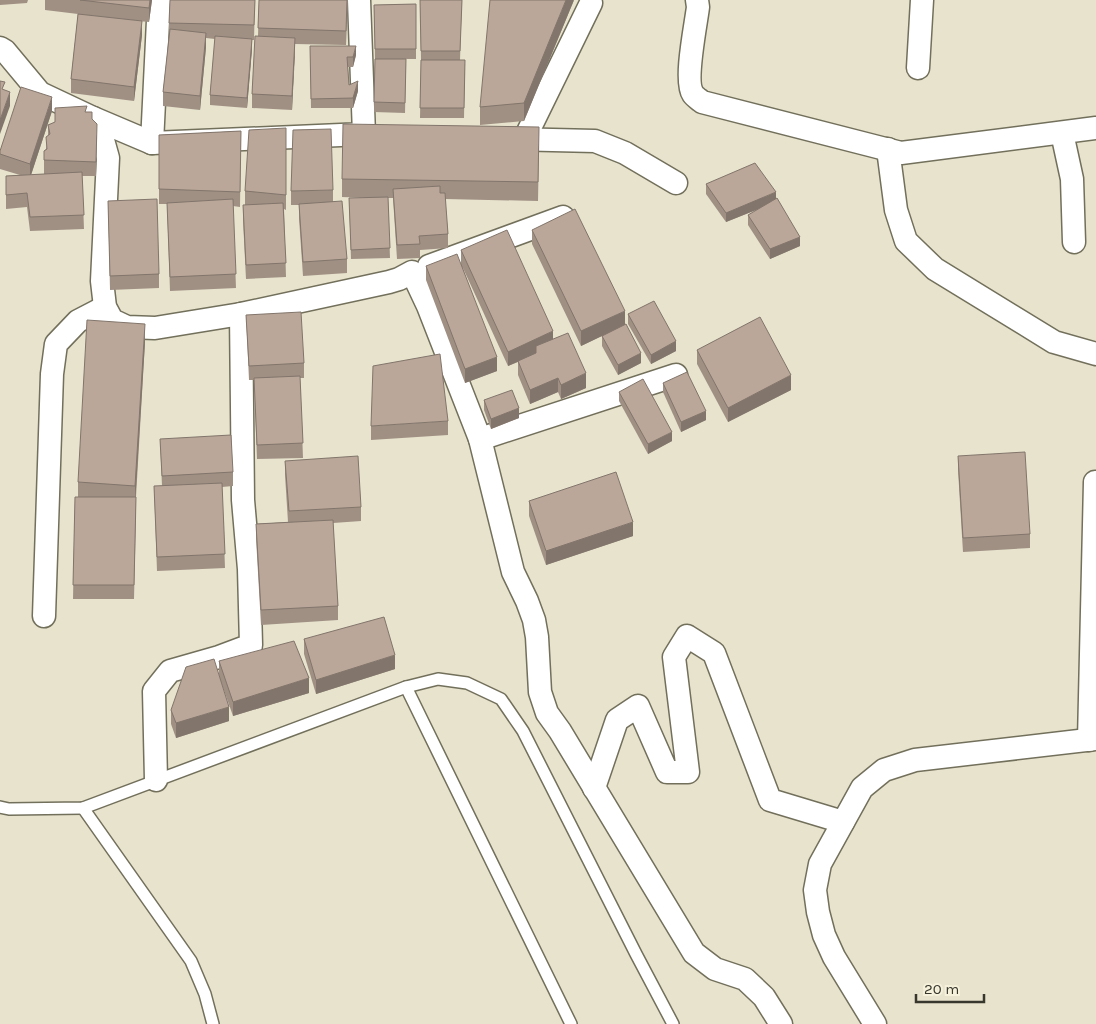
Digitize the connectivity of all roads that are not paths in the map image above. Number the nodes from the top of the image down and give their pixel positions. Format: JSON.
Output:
{"nodes":[{"id":1,"x":159,"y":0,"type":"edge"},
{"id":2,"x":359,"y":0,"type":"edge"},
{"id":3,"x":698,"y":0,"type":"edge"},
{"id":4,"x":922,"y":0,"type":"edge"},
{"id":5,"x":591,"y":3,"type":"dead end"},
{"id":6,"x":0,"y":48,"type":"edge"},
{"id":7,"x":918,"y":68,"type":"dead end"},
{"id":8,"x":93,"y":118,"type":"junction"},
{"id":9,"x":1096,"y":128,"type":"edge"},
{"id":10,"x":1062,"y":132,"type":"junction"},
{"id":11,"x":486,"y":139,"type":"edge"},
{"id":12,"x":524,"y":140,"type":"junction"},
{"id":13,"x":152,"y":143,"type":"junction"},
{"id":14,"x":888,"y":149,"type":"junction"},
{"id":15,"x":676,"y":183,"type":"dead end"},
{"id":16,"x":563,"y":217,"type":"edge"},
{"id":17,"x":1074,"y":242,"type":"dead end"},
{"id":18,"x":412,"y":272,"type":"junction"},
{"id":19,"x":106,"y":307,"type":"junction"},
{"id":20,"x":241,"y":314,"type":"junction"},
{"id":21,"x":1096,"y":354,"type":"edge"},
{"id":22,"x":676,"y":375,"type":"edge"},
{"id":23,"x":480,"y":439,"type":"junction"},
{"id":24,"x":1095,"y":482,"type":"edge"},
{"id":25,"x":44,"y":616,"type":"dead end"},
{"id":26,"x":406,"y":687,"type":"junction"},
{"id":27,"x":1092,"y":740,"type":"edge"},
{"id":28,"x":156,"y":780,"type":"junction"},
{"id":29,"x":594,"y":788,"type":"junction"},
{"id":30,"x":0,"y":807,"type":"edge"},
{"id":31,"x":84,"y":808,"type":"junction"},
{"id":32,"x":843,"y":822,"type":"junction"},
{"id":33,"x":214,"y":1024,"type":"edge"},
{"id":34,"x":571,"y":1024,"type":"edge"},
{"id":35,"x":673,"y":1024,"type":"edge"},
{"id":36,"x":781,"y":1024,"type":"edge"},
{"id":37,"x":875,"y":1024,"type":"edge"}],
"edges":[{"from":1,"to":13,"type":"street"},
{"from":2,"to":13,"type":"street"},
{"from":3,"to":14,"type":"street"},
{"from":4,"to":7,"type":"street"},
{"from":5,"to":12,"type":"street"},
{"from":6,"to":8,"type":"street"},
{"from":8,"to":13,"type":"street"},
{"from":8,"to":19,"type":"street"},
{"from":9,"to":10,"type":"street"},
{"from":10,"to":14,"type":"street"},
{"from":10,"to":17,"type":"street"},
{"from":11,"to":12,"type":"street"},
{"from":12,"to":15,"type":"street"},
{"from":14,"to":21,"type":"street"},
{"from":16,"to":18,"type":"street"},
{"from":18,"to":20,"type":"street"},
{"from":18,"to":23,"type":"street"},
{"from":19,"to":20,"type":"street"},
{"from":19,"to":25,"type":"street"},
{"from":20,"to":28,"type":"street"},
{"from":22,"to":23,"type":"street"},
{"from":23,"to":29,"type":"street"},
{"from":24,"to":27,"type":"street"},
{"from":26,"to":28,"type":"lane"},
{"from":26,"to":34,"type":"lane"},
{"from":26,"to":35,"type":"lane"},
{"from":27,"to":32,"type":"street"},
{"from":28,"to":31,"type":"lane"},
{"from":29,"to":32,"type":"street"},
{"from":29,"to":36,"type":"street"},
{"from":30,"to":31,"type":"lane"},
{"from":31,"to":33,"type":"lane"},
{"from":32,"to":37,"type":"street"}]}
